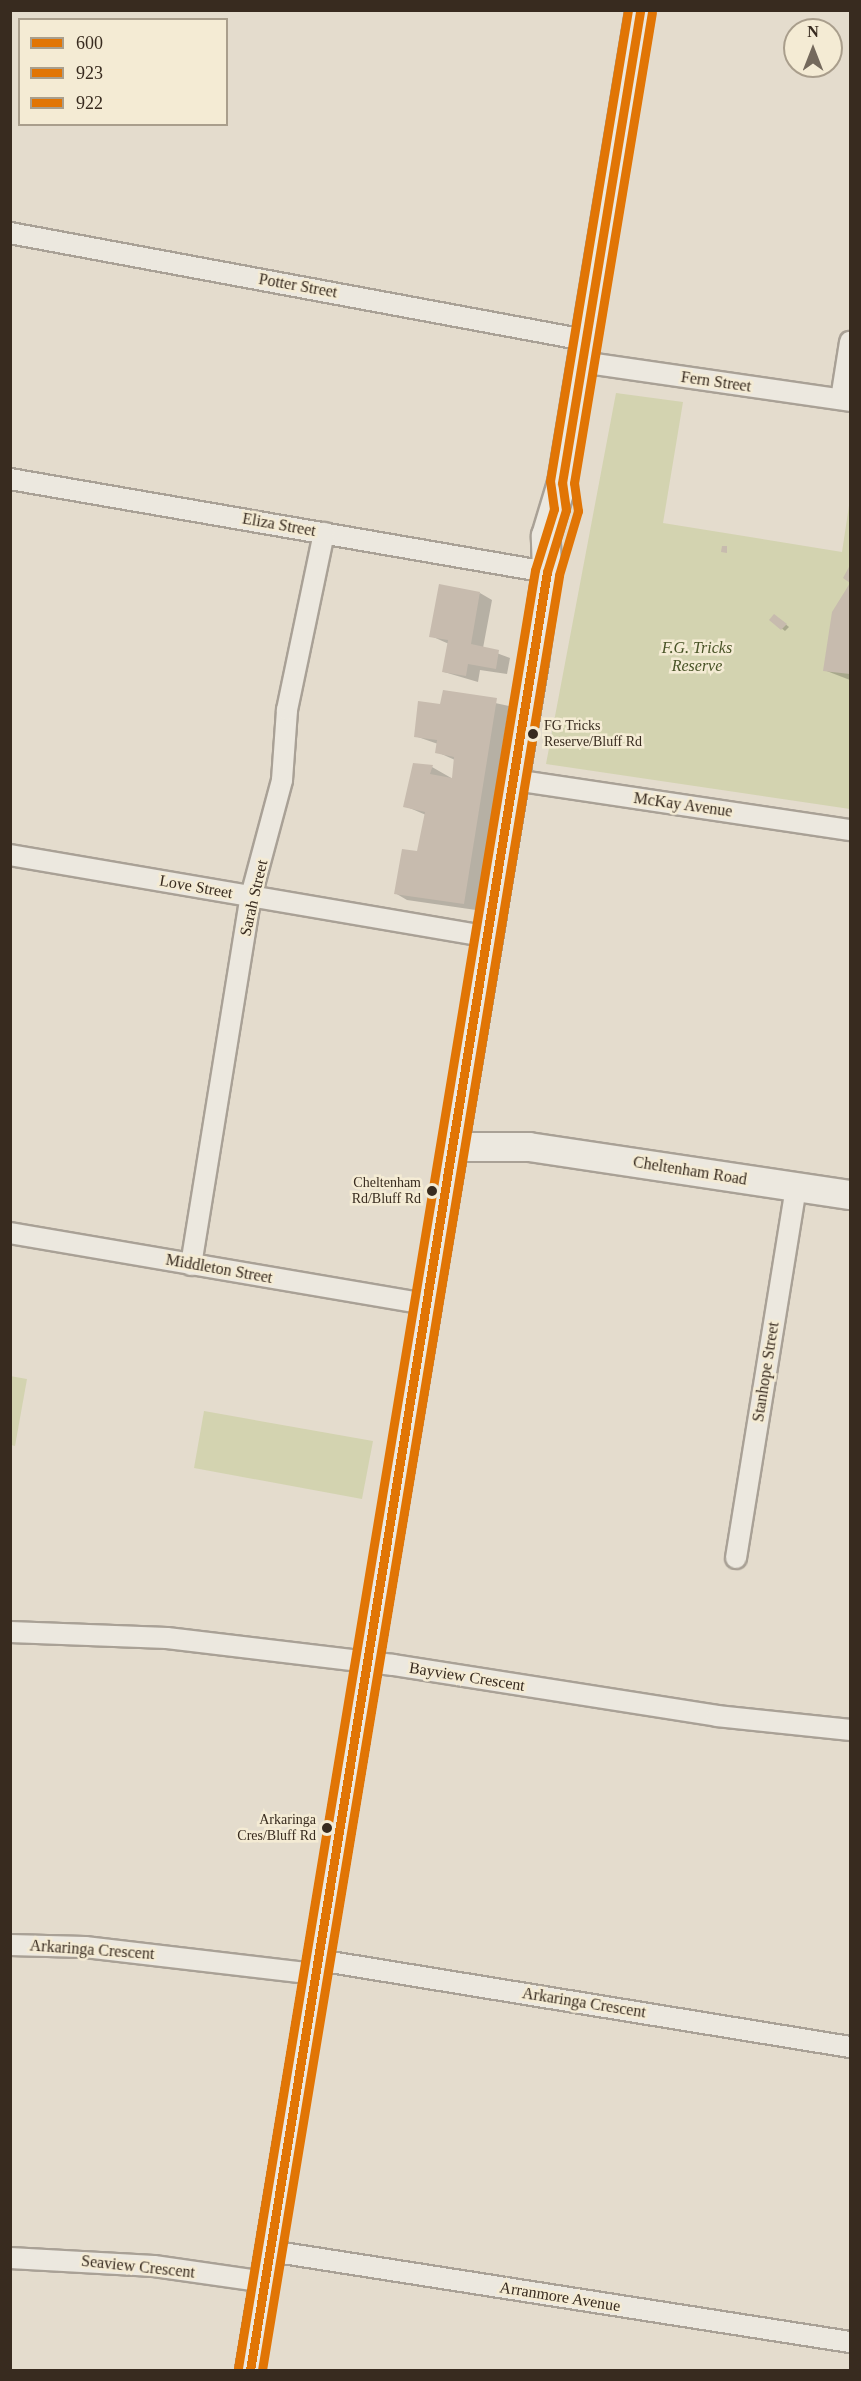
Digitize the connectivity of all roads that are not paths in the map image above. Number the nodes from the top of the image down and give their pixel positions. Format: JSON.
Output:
{"nodes":[{"id":1,"x":640,"y":10,"type":"edge"},
{"id":2,"x":10,"y":233,"type":"edge"},
{"id":3,"x":850,"y":342,"type":"edge"},
{"id":4,"x":583,"y":351,"type":"junction"},
{"id":5,"x":846,"y":400,"type":"edge"},
{"id":6,"x":10,"y":480,"type":"edge"},
{"id":7,"x":324,"y":533,"type":"junction"},
{"id":8,"x":547,"y":572,"type":"junction"},
{"id":9,"x":515,"y":780,"type":"junction"},
{"id":10,"x":850,"y":830,"type":"edge"},
{"id":11,"x":10,"y":855,"type":"edge"},
{"id":12,"x":251,"y":896,"type":"junction"},
{"id":13,"x":488,"y":937,"type":"junction"},
{"id":14,"x":454,"y":1137,"type":"junction"},
{"id":15,"x":796,"y":1187,"type":"junction"},
{"id":16,"x":850,"y":1195,"type":"edge"},
{"id":17,"x":10,"y":1233,"type":"edge"},
{"id":18,"x":191,"y":1265,"type":"junction"},
{"id":19,"x":427,"y":1304,"type":"junction"},
{"id":20,"x":736,"y":1558,"type":"dead end"},
{"id":21,"x":10,"y":1632,"type":"edge"},
{"id":22,"x":367,"y":1662,"type":"junction"},
{"id":23,"x":850,"y":1730,"type":"edge"},
{"id":24,"x":10,"y":1945,"type":"edge"},
{"id":25,"x":317,"y":1967,"type":"junction"},
{"id":26,"x":850,"y":2047,"type":"edge"},
{"id":27,"x":270,"y":2251,"type":"junction"},
{"id":28,"x":10,"y":2258,"type":"edge"},
{"id":29,"x":265,"y":2282,"type":"junction"},
{"id":30,"x":850,"y":2342,"type":"edge"},
{"id":31,"x":250,"y":2370,"type":"edge"}],
"edges":[{"from":1,"to":4,"type":"main road"},
{"from":2,"to":4,"type":"street","name":"Potter Street"},
{"from":3,"to":5,"type":"street"},
{"from":4,"to":5,"type":"street","name":"Fern Street"},
{"from":4,"to":8,"type":"main road"},
{"from":6,"to":7,"type":"street","name":"Eliza Street"},
{"from":7,"to":8,"type":"street","name":"Eliza Street"},
{"from":7,"to":12,"type":"street","name":"Sarah Street"},
{"from":8,"to":9,"type":"main road"},
{"from":9,"to":10,"type":"street","name":"McKay Avenue"},
{"from":9,"to":13,"type":"main road"},
{"from":11,"to":12,"type":"street","name":"Love Street"},
{"from":12,"to":13,"type":"street","name":"Love Street"},
{"from":12,"to":18,"type":"street","name":"Sarah Street"},
{"from":13,"to":14,"type":"main road"},
{"from":14,"to":15,"type":"main road","name":"Cheltenham Road"},
{"from":14,"to":19,"type":"main road"},
{"from":15,"to":16,"type":"main road","name":"Cheltenham Road"},
{"from":15,"to":20,"type":"street","name":"Stanhope Street"},
{"from":17,"to":18,"type":"street","name":"Middleton Street"},
{"from":18,"to":19,"type":"street","name":"Middleton Street"},
{"from":19,"to":22,"type":"main road"},
{"from":21,"to":22,"type":"street","name":"Bayview Crescent"},
{"from":22,"to":23,"type":"street","name":"Bayview Crescent"},
{"from":22,"to":25,"type":"main road"},
{"from":24,"to":25,"type":"street","name":"Arkaringa Crescent"},
{"from":25,"to":26,"type":"street","name":"Arkaringa Crescent"},
{"from":25,"to":27,"type":"main road"},
{"from":27,"to":29,"type":"main road"},
{"from":27,"to":30,"type":"street","name":"Arranmore Avenue"},
{"from":28,"to":29,"type":"street","name":"Seaview Crescent"},
{"from":29,"to":31,"type":"main road"}]}
